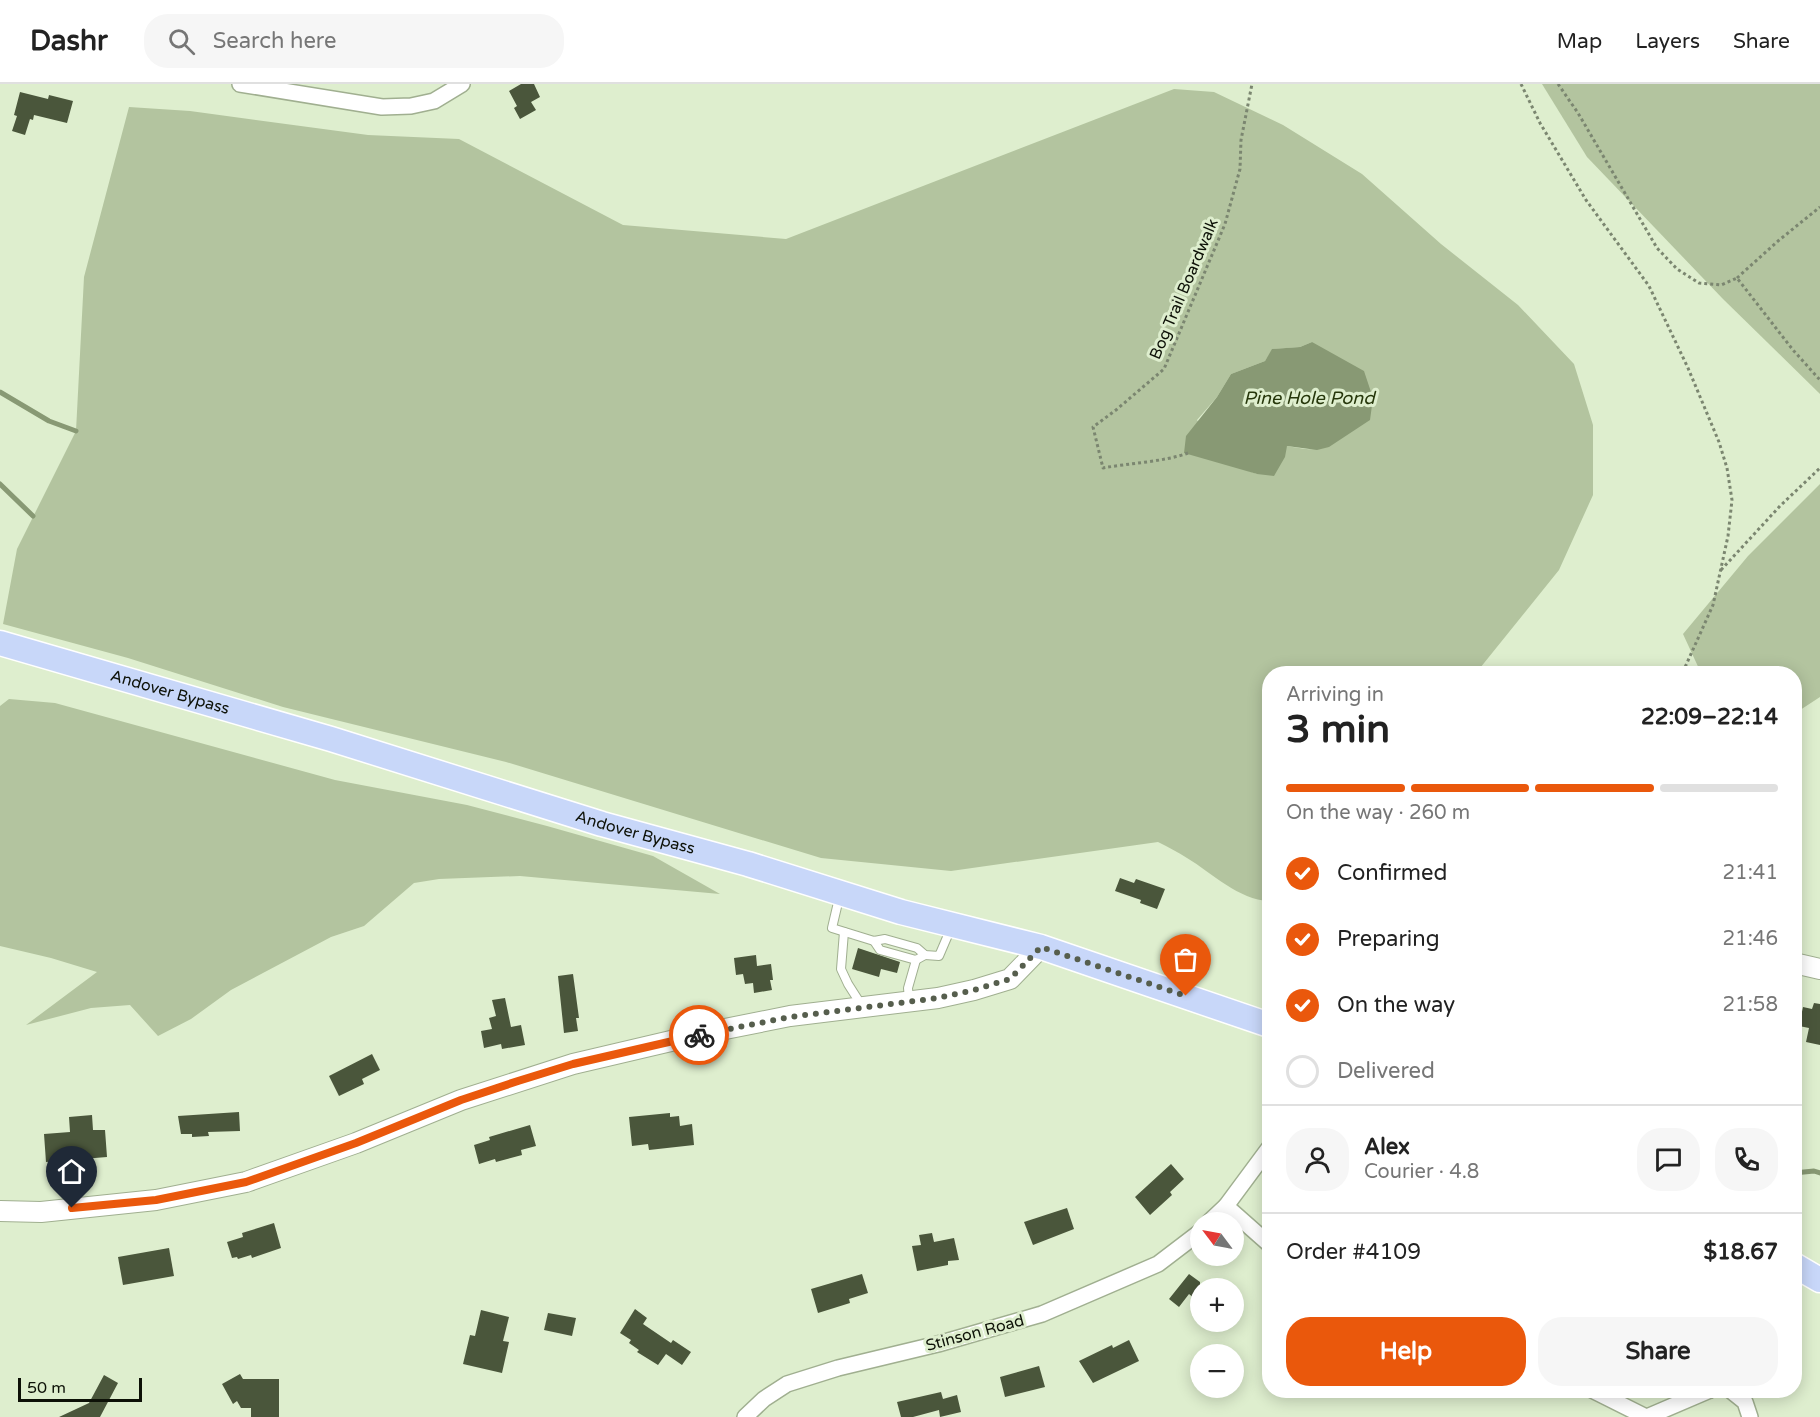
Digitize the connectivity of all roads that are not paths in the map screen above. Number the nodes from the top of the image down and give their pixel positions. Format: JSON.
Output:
{"nodes":[{"id":1,"x":240,"y":84,"type":"edge"},
{"id":2,"x":462,"y":84,"type":"edge"},
{"id":3,"x":0,"y":643,"type":"edge"},
{"id":4,"x":840,"y":893,"type":"junction"},
{"id":5,"x":952,"y":925,"type":"junction"},
{"id":6,"x":844,"y":932,"type":"junction"},
{"id":7,"x":874,"y":941,"type":"junction"},
{"id":8,"x":1041,"y":947,"type":"junction"},
{"id":9,"x":926,"y":955,"type":"junction"},
{"id":10,"x":916,"y":960,"type":"junction"},
{"id":11,"x":1802,"y":965,"type":"edge"},
{"id":12,"x":1820,"y":969,"type":"edge"},
{"id":13,"x":909,"y":1002,"type":"junction"},
{"id":14,"x":863,"y":1008,"type":"junction"},
{"id":15,"x":1262,"y":1022,"type":"edge"},
{"id":16,"x":1262,"y":1157,"type":"edge"},
{"id":17,"x":1226,"y":1206,"type":"junction"},
{"id":18,"x":0,"y":1211,"type":"edge"},
{"id":19,"x":1220,"y":1212,"type":"edge"},
{"id":20,"x":1262,"y":1238,"type":"edge"},
{"id":21,"x":1190,"y":1240,"type":"edge"},
{"id":22,"x":1802,"y":1270,"type":"edge"},
{"id":23,"x":1820,"y":1280,"type":"edge"},
{"id":24,"x":1608,"y":1398,"type":"edge"},
{"id":25,"x":1691,"y":1398,"type":"edge"},
{"id":26,"x":1740,"y":1398,"type":"edge"},
{"id":27,"x":745,"y":1417,"type":"edge"},
{"id":28,"x":1646,"y":1417,"type":"edge"},
{"id":29,"x":1750,"y":1417,"type":"edge"}],
"edges":[{"from":1,"to":2,"type":"street"},
{"from":3,"to":4,"type":"main road","name":"Andover Bypass"},
{"from":4,"to":5,"type":"main road","name":"Andover Bypass"},
{"from":4,"to":6,"type":"lane"},
{"from":5,"to":8,"type":"main road","name":"Andover Bypass"},
{"from":5,"to":9,"type":"lane"},
{"from":6,"to":7,"type":"lane"},
{"from":6,"to":14,"type":"lane"},
{"from":7,"to":9,"type":"lane"},
{"from":7,"to":10,"type":"lane"},
{"from":8,"to":13,"type":"street"},
{"from":8,"to":15,"type":"main road","name":"Andover Bypass"},
{"from":9,"to":10,"type":"lane"},
{"from":10,"to":13,"type":"lane"},
{"from":11,"to":12,"type":"street"},
{"from":13,"to":14,"type":"street"},
{"from":14,"to":18,"type":"street"},
{"from":16,"to":17,"type":"street"},
{"from":17,"to":19,"type":"street"},
{"from":17,"to":20,"type":"street"},
{"from":21,"to":27,"type":"street","name":"Stinson Road"},
{"from":22,"to":23,"type":"main road"},
{"from":24,"to":28,"type":"street"},
{"from":25,"to":28,"type":"street"},
{"from":26,"to":29,"type":"street"}]}
